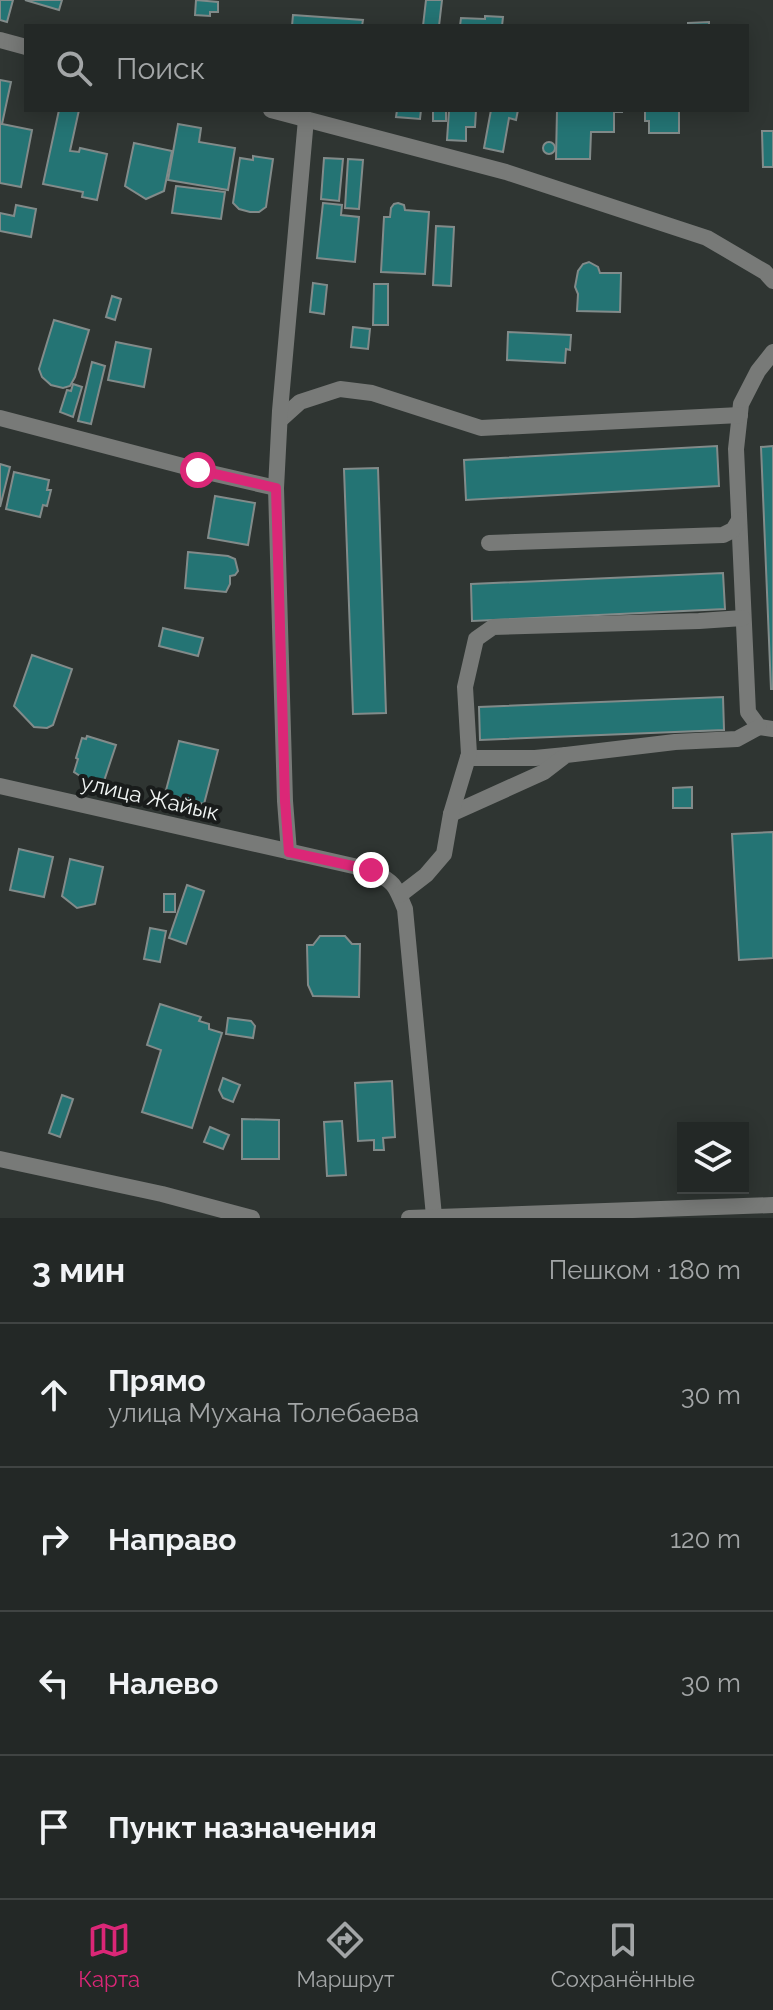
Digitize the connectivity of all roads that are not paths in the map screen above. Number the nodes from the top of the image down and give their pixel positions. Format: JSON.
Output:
{"nodes":[{"id":1,"x":0,"y":40,"type":"edge"},
{"id":2,"x":24,"y":46,"type":"edge"},
{"id":3,"x":279,"y":112,"type":"edge"},
{"id":4,"x":306,"y":119,"type":"junction"},
{"id":5,"x":773,"y":281,"type":"edge"},
{"id":6,"x":773,"y":352,"type":"edge"},
{"id":7,"x":740,"y":415,"type":"junction"},
{"id":8,"x":0,"y":418,"type":"edge"},
{"id":9,"x":280,"y":420,"type":"junction"},
{"id":10,"x":276,"y":488,"type":"junction"},
{"id":11,"x":739,"y":520,"type":"junction"},
{"id":12,"x":489,"y":543,"type":"dead end"},
{"id":13,"x":743,"y":618,"type":"junction"},
{"id":14,"x":766,"y":728,"type":"edge"},
{"id":15,"x":566,"y":755,"type":"junction"},
{"id":16,"x":468,"y":758,"type":"junction"},
{"id":17,"x":0,"y":786,"type":"edge"},
{"id":18,"x":451,"y":814,"type":"junction"},
{"id":19,"x":289,"y":852,"type":"junction"},
{"id":20,"x":400,"y":895,"type":"junction"},
{"id":21,"x":0,"y":1159,"type":"edge"},
{"id":22,"x":773,"y":1205,"type":"edge"},
{"id":23,"x":434,"y":1216,"type":"junction"},
{"id":24,"x":252,"y":1218,"type":"edge"},
{"id":25,"x":409,"y":1218,"type":"edge"}],
"edges":[{"from":1,"to":2,"type":"street"},
{"from":3,"to":4,"type":"street"},
{"from":4,"to":5,"type":"street"},
{"from":4,"to":9,"type":"street"},
{"from":6,"to":7,"type":"street"},
{"from":7,"to":9,"type":"street"},
{"from":7,"to":11,"type":"street"},
{"from":8,"to":10,"type":"street"},
{"from":9,"to":10,"type":"street"},
{"from":10,"to":19,"type":"street"},
{"from":11,"to":12,"type":"street"},
{"from":11,"to":13,"type":"street"},
{"from":13,"to":14,"type":"street"},
{"from":13,"to":16,"type":"street"},
{"from":14,"to":15,"type":"street"},
{"from":15,"to":16,"type":"street"},
{"from":15,"to":18,"type":"street"},
{"from":16,"to":18,"type":"street"},
{"from":17,"to":19,"type":"street","name":"улица Жайык"},
{"from":18,"to":20,"type":"street"},
{"from":19,"to":20,"type":"street","name":"улица Жайык"},
{"from":20,"to":23,"type":"street"},
{"from":21,"to":24,"type":"street"},
{"from":22,"to":23,"type":"street"},
{"from":23,"to":25,"type":"street"}]}
